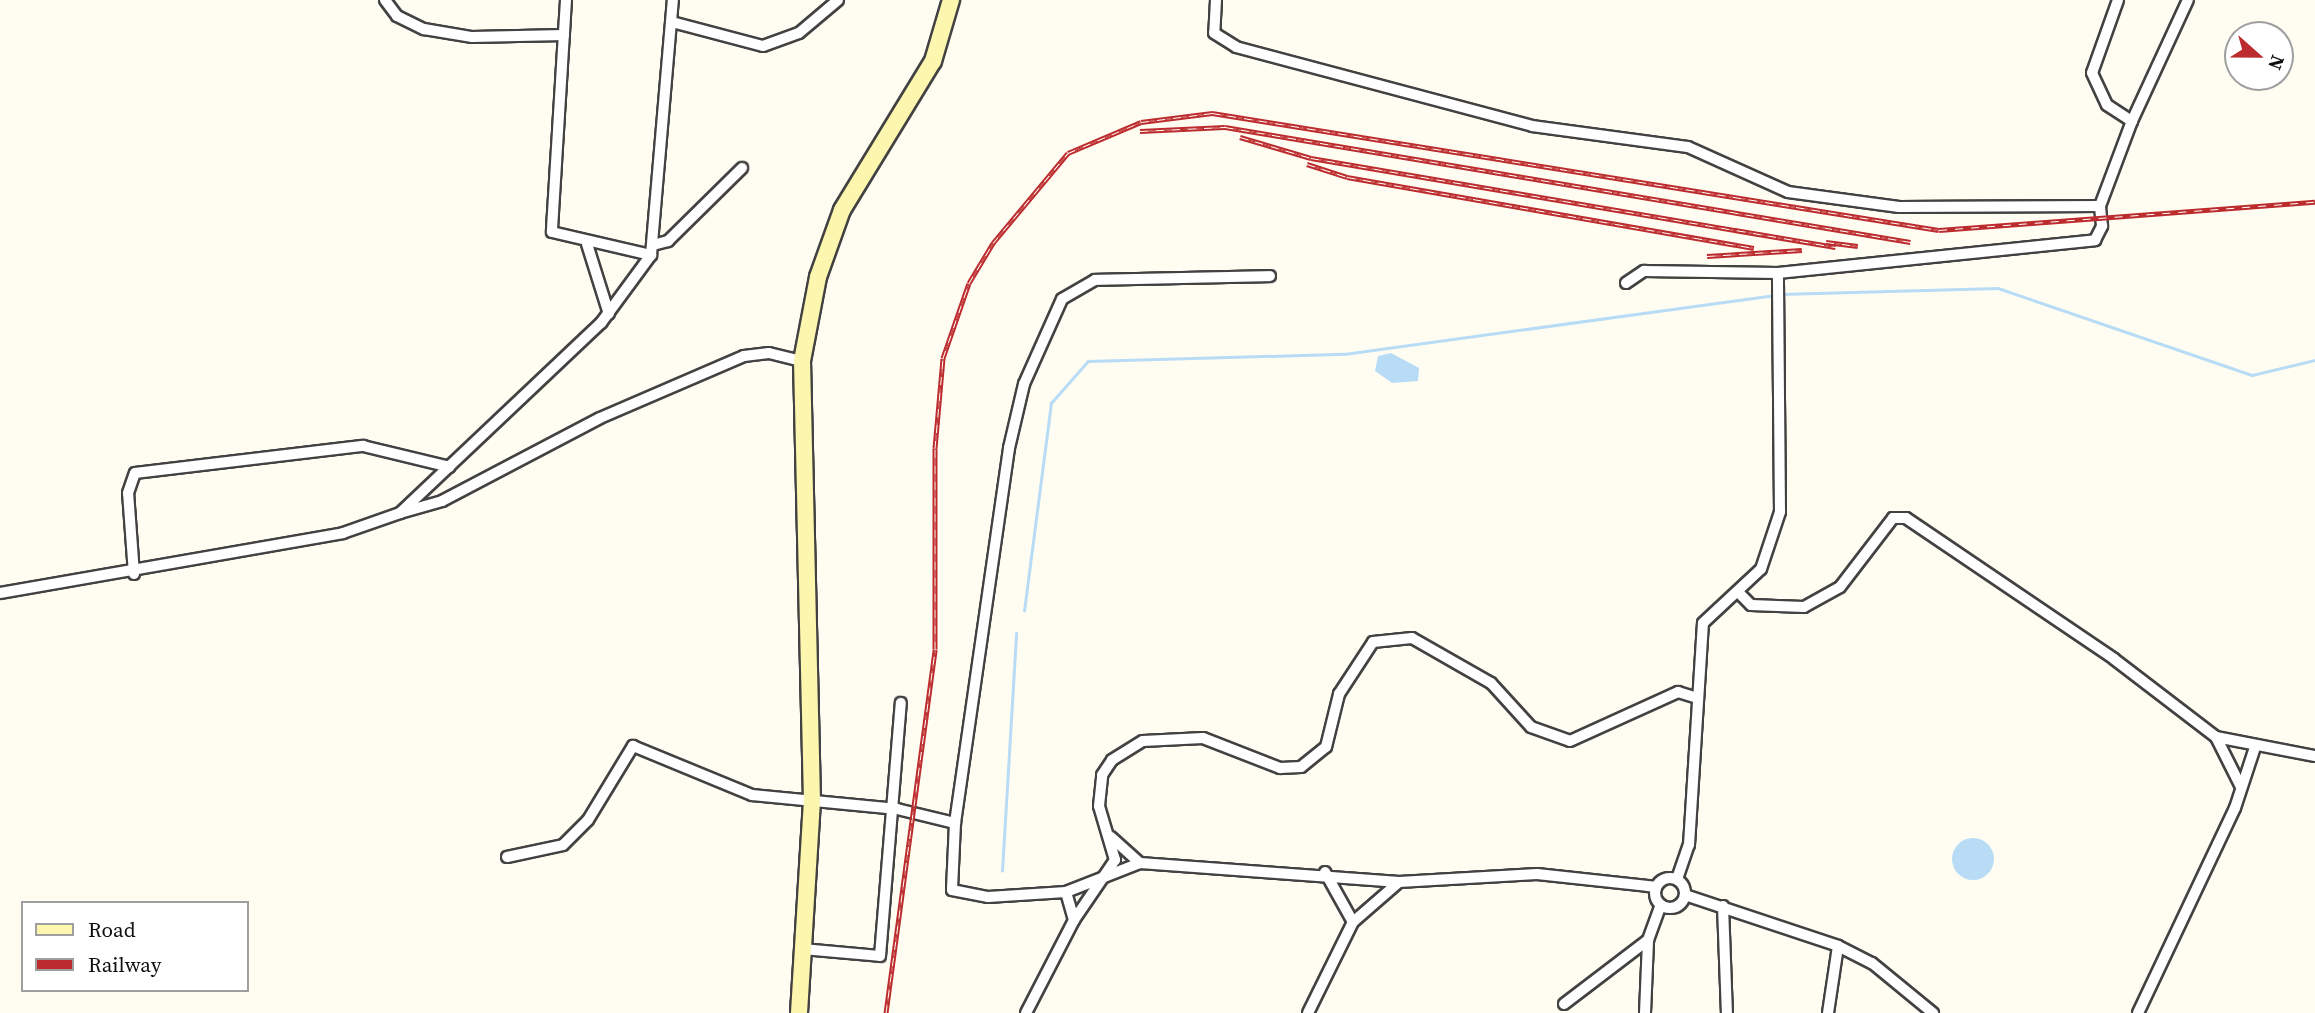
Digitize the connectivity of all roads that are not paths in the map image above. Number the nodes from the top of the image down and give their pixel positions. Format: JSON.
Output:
{"nodes":[{"id":1,"x":385,"y":0,"type":"edge"},
{"id":2,"x":566,"y":0,"type":"edge"},
{"id":3,"x":673,"y":0,"type":"edge"},
{"id":4,"x":838,"y":0,"type":"edge"},
{"id":5,"x":951,"y":0,"type":"edge"},
{"id":6,"x":1216,"y":0,"type":"edge"},
{"id":7,"x":2118,"y":0,"type":"edge"},
{"id":8,"x":2188,"y":0,"type":"edge"},
{"id":9,"x":672,"y":22,"type":"junction"},
{"id":10,"x":564,"y":35,"type":"junction"},
{"id":11,"x":2132,"y":121,"type":"junction"},
{"id":12,"x":742,"y":168,"type":"dead end"},
{"id":13,"x":2100,"y":206,"type":"junction"},
{"id":14,"x":587,"y":244,"type":"junction"},
{"id":15,"x":652,"y":250,"type":"junction"},
{"id":16,"x":1778,"y":273,"type":"junction"},
{"id":17,"x":1270,"y":276,"type":"dead end"},
{"id":18,"x":1626,"y":283,"type":"dead end"},
{"id":19,"x":609,"y":314,"type":"junction"},
{"id":20,"x":802,"y":361,"type":"junction"},
{"id":21,"x":450,"y":467,"type":"junction"},
{"id":22,"x":400,"y":513,"type":"junction"},
{"id":23,"x":134,"y":573,"type":"junction"},
{"id":24,"x":1738,"y":592,"type":"junction"},
{"id":25,"x":0,"y":593,"type":"edge"},
{"id":26,"x":1694,"y":697,"type":"junction"},
{"id":27,"x":901,"y":703,"type":"dead end"},
{"id":28,"x":2216,"y":737,"type":"junction"},
{"id":29,"x":2255,"y":747,"type":"junction"},
{"id":30,"x":2315,"y":756,"type":"edge"},
{"id":31,"x":2241,"y":787,"type":"junction"},
{"id":32,"x":812,"y":801,"type":"junction"},
{"id":33,"x":897,"y":809,"type":"junction"},
{"id":34,"x":955,"y":823,"type":"junction"},
{"id":35,"x":1111,"y":837,"type":"junction"},
{"id":36,"x":507,"y":857,"type":"dead end"},
{"id":37,"x":1140,"y":863,"type":"junction"},
{"id":38,"x":1325,"y":872,"type":"junction"},
{"id":39,"x":1104,"y":877,"type":"junction"},
{"id":40,"x":1677,"y":879,"type":"junction"},
{"id":41,"x":1399,"y":881,"type":"junction"},
{"id":42,"x":1656,"y":887,"type":"junction"},
{"id":43,"x":1066,"y":892,"type":"junction"},
{"id":44,"x":1685,"y":895,"type":"junction"},
{"id":45,"x":1661,"y":905,"type":"junction"},
{"id":46,"x":1723,"y":906,"type":"junction"},
{"id":47,"x":1074,"y":920,"type":"junction"},
{"id":48,"x":1353,"y":922,"type":"junction"},
{"id":49,"x":1648,"y":940,"type":"junction"},
{"id":50,"x":1838,"y":946,"type":"junction"},
{"id":51,"x":802,"y":949,"type":"junction"},
{"id":52,"x":1564,"y":1004,"type":"dead end"},
{"id":53,"x":799,"y":1013,"type":"edge"},
{"id":54,"x":1026,"y":1013,"type":"edge"},
{"id":55,"x":1308,"y":1013,"type":"edge"},
{"id":56,"x":1645,"y":1013,"type":"edge"},
{"id":57,"x":1727,"y":1013,"type":"edge"},
{"id":58,"x":1828,"y":1013,"type":"edge"},
{"id":59,"x":1933,"y":1013,"type":"edge"},
{"id":60,"x":2138,"y":1013,"type":"edge"}],
"edges":[{"from":1,"to":10,"type":"street"},
{"from":2,"to":10,"type":"street"},
{"from":3,"to":9,"type":"street"},
{"from":4,"to":9,"type":"street"},
{"from":5,"to":20,"type":"street"},
{"from":6,"to":13,"type":"street"},
{"from":7,"to":11,"type":"street"},
{"from":8,"to":11,"type":"street"},
{"from":9,"to":15,"type":"street"},
{"from":10,"to":14,"type":"street"},
{"from":11,"to":13,"type":"street"},
{"from":12,"to":15,"type":"street"},
{"from":13,"to":16,"type":"street"},
{"from":14,"to":15,"type":"street"},
{"from":14,"to":19,"type":"street"},
{"from":15,"to":19,"type":"street"},
{"from":16,"to":18,"type":"street"},
{"from":16,"to":24,"type":"street"},
{"from":17,"to":34,"type":"street"},
{"from":19,"to":21,"type":"street"},
{"from":20,"to":22,"type":"street"},
{"from":20,"to":32,"type":"street"},
{"from":21,"to":22,"type":"street"},
{"from":21,"to":23,"type":"street"},
{"from":22,"to":23,"type":"street"},
{"from":23,"to":25,"type":"street"},
{"from":24,"to":26,"type":"street"},
{"from":24,"to":28,"type":"street"},
{"from":26,"to":35,"type":"street"},
{"from":26,"to":40,"type":"street"},
{"from":27,"to":33,"type":"street"},
{"from":28,"to":29,"type":"street"},
{"from":28,"to":31,"type":"street"},
{"from":29,"to":30,"type":"street"},
{"from":29,"to":31,"type":"street"},
{"from":31,"to":60,"type":"street"},
{"from":32,"to":33,"type":"street"},
{"from":32,"to":36,"type":"street"},
{"from":32,"to":51,"type":"street"},
{"from":33,"to":34,"type":"street"},
{"from":33,"to":51,"type":"street"},
{"from":34,"to":43,"type":"street"},
{"from":35,"to":37,"type":"street"},
{"from":35,"to":39,"type":"street"},
{"from":37,"to":38,"type":"street"},
{"from":37,"to":39,"type":"street"},
{"from":38,"to":41,"type":"street"},
{"from":38,"to":48,"type":"street"},
{"from":39,"to":43,"type":"street"},
{"from":39,"to":47,"type":"street"},
{"from":40,"to":42,"type":"street"},
{"from":40,"to":44,"type":"street"},
{"from":41,"to":42,"type":"street"},
{"from":41,"to":48,"type":"street"},
{"from":42,"to":45,"type":"street"},
{"from":43,"to":47,"type":"street"},
{"from":44,"to":45,"type":"street"},
{"from":44,"to":46,"type":"street"},
{"from":45,"to":49,"type":"street"},
{"from":46,"to":50,"type":"street"},
{"from":46,"to":57,"type":"street"},
{"from":47,"to":54,"type":"street"},
{"from":48,"to":55,"type":"street"},
{"from":49,"to":52,"type":"street"},
{"from":49,"to":56,"type":"street"},
{"from":50,"to":58,"type":"street"},
{"from":50,"to":59,"type":"street"},
{"from":51,"to":53,"type":"street"}]}
